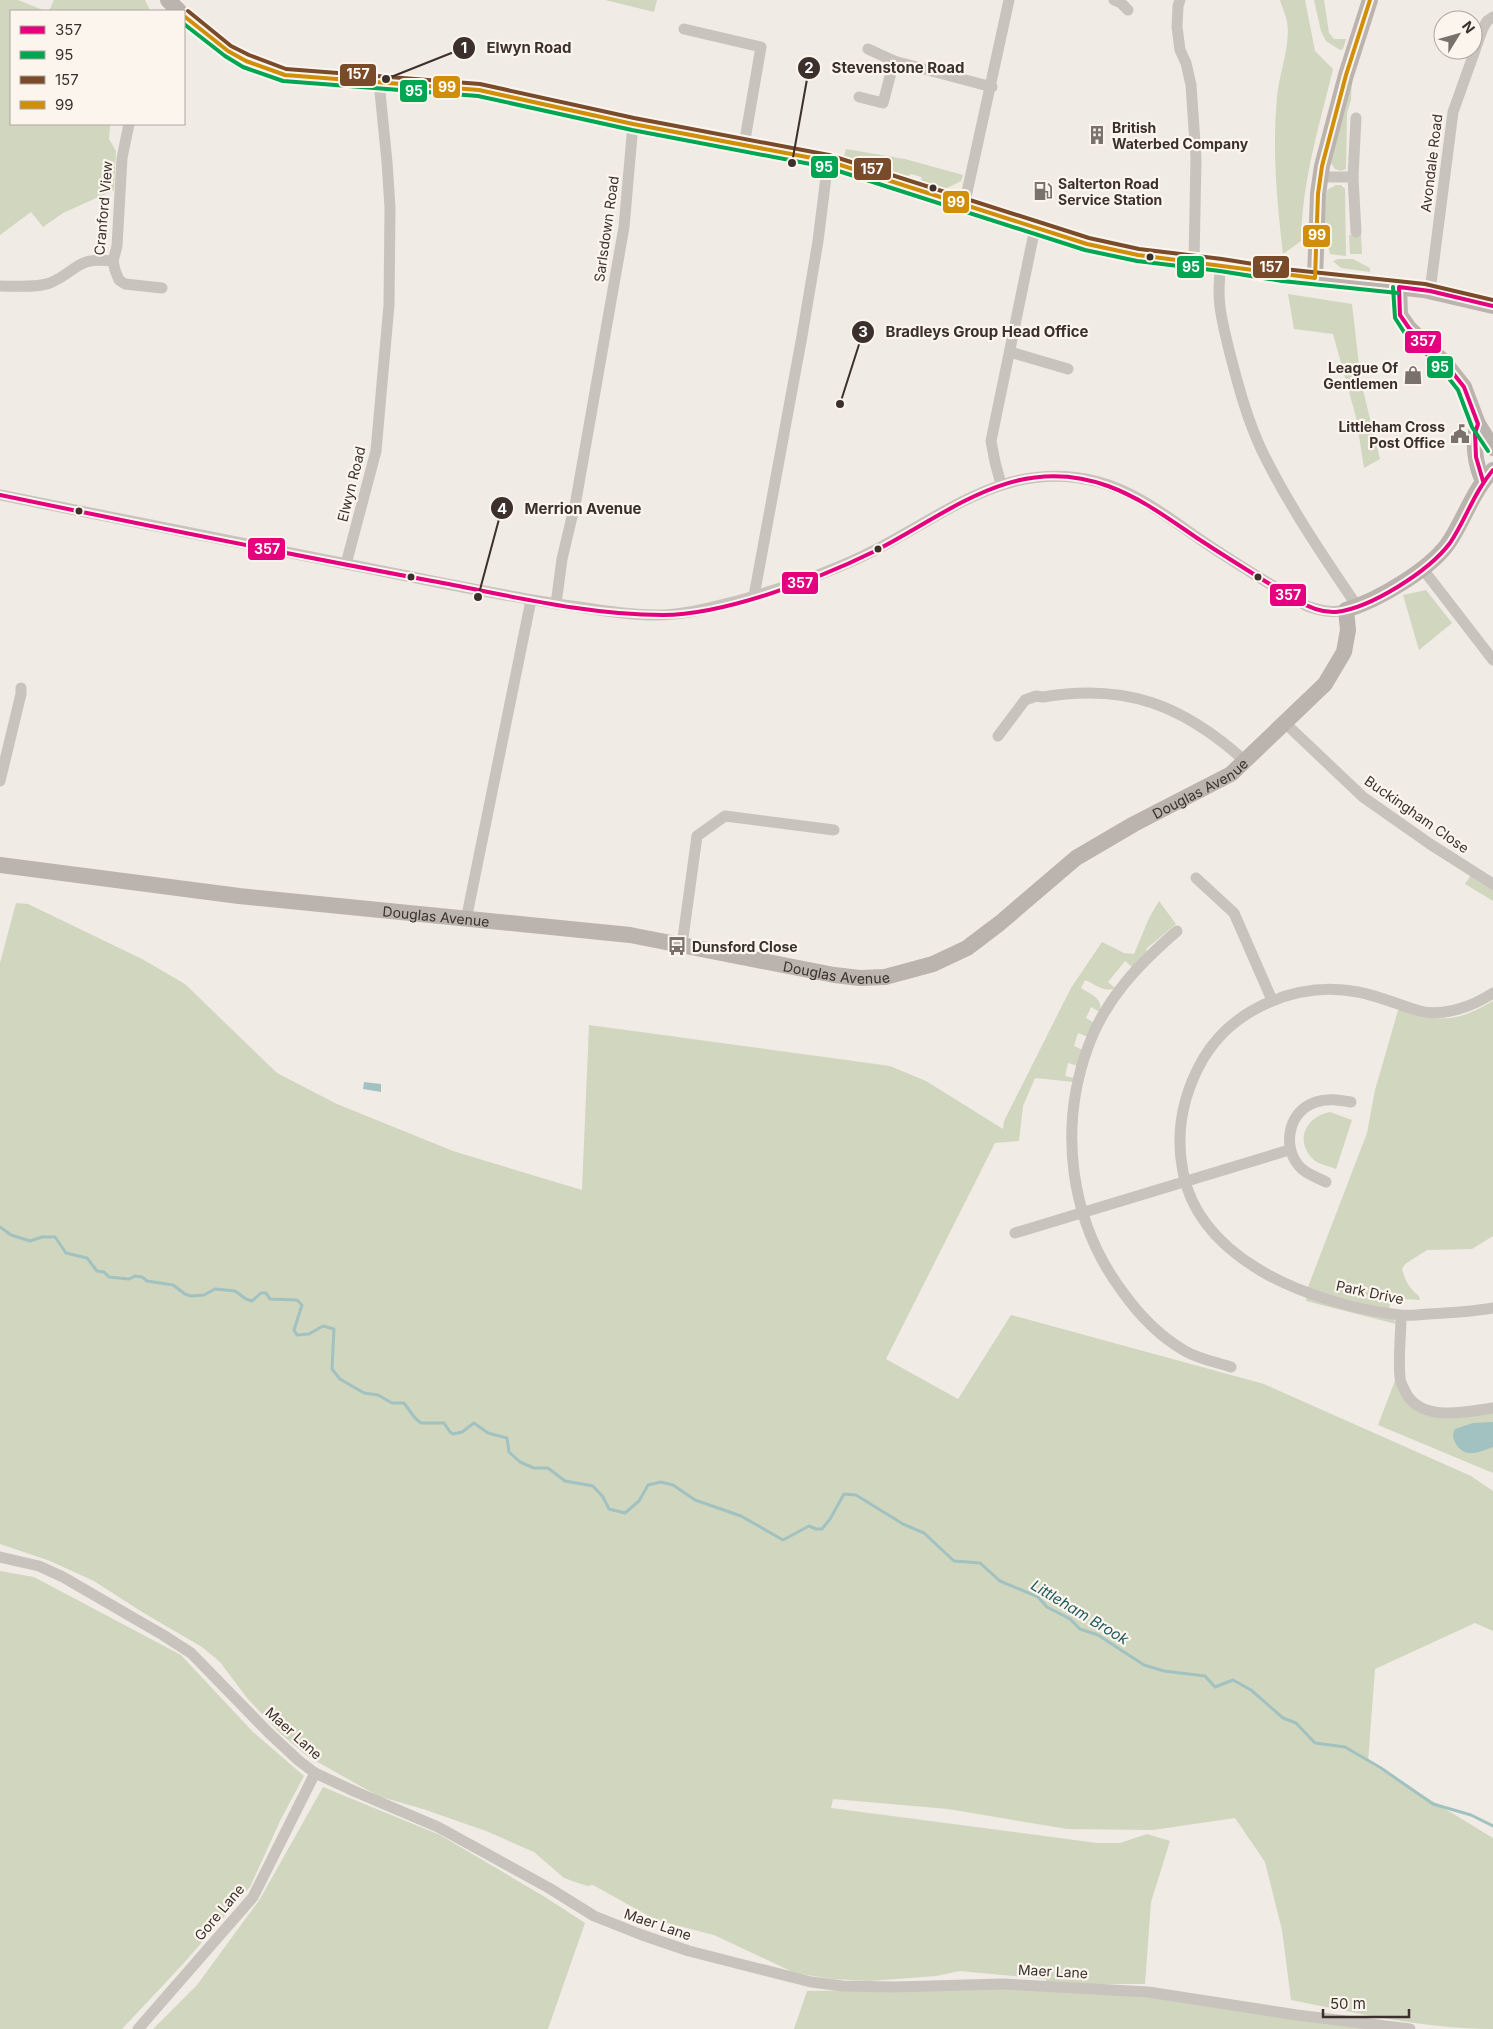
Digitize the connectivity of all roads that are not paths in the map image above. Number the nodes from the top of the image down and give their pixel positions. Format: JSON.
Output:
{"nodes":[{"id":1,"x":1009,"y":0,"type":"edge"},
{"id":2,"x":1114,"y":0,"type":"edge"},
{"id":3,"x":1180,"y":0,"type":"edge"},
{"id":4,"x":1370,"y":0,"type":"edge"},
{"id":5,"x":1128,"y":10,"type":"dead end"},
{"id":6,"x":185,"y":17,"type":"edge"},
{"id":7,"x":1493,"y":17,"type":"edge"},
{"id":8,"x":684,"y":29,"type":"dead end"},
{"id":9,"x":868,"y":49,"type":"dead end"},
{"id":10,"x":894,"y":61,"type":"junction"},
{"id":11,"x":379,"y":82,"type":"junction"},
{"id":12,"x":992,"y":87,"type":"junction"},
{"id":13,"x":859,"y":97,"type":"dead end"},
{"id":14,"x":1356,"y":118,"type":"dead end"},
{"id":15,"x":632,"y":124,"type":"junction"},
{"id":16,"x":129,"y":125,"type":"edge"},
{"id":17,"x":744,"y":145,"type":"junction"},
{"id":18,"x":828,"y":161,"type":"junction"},
{"id":19,"x":1321,"y":177,"type":"junction"},
{"id":20,"x":1353,"y":177,"type":"junction"},
{"id":21,"x":964,"y":206,"type":"junction"},
{"id":22,"x":1035,"y":228,"type":"junction"},
{"id":23,"x":1356,"y":232,"type":"dead end"},
{"id":24,"x":113,"y":262,"type":"junction"},
{"id":25,"x":1194,"y":262,"type":"junction"},
{"id":26,"x":1220,"y":265,"type":"junction"},
{"id":27,"x":1315,"y":278,"type":"junction"},
{"id":28,"x":0,"y":286,"type":"edge"},
{"id":29,"x":1399,"y":287,"type":"junction"},
{"id":30,"x":162,"y":288,"type":"dead end"},
{"id":31,"x":1430,"y":291,"type":"junction"},
{"id":32,"x":1493,"y":306,"type":"edge"},
{"id":33,"x":1010,"y":352,"type":"junction"},
{"id":34,"x":1068,"y":369,"type":"dead end"},
{"id":35,"x":1478,"y":424,"type":"junction"},
{"id":36,"x":1493,"y":448,"type":"edge"},
{"id":37,"x":1488,"y":475,"type":"edge"},
{"id":38,"x":1001,"y":484,"type":"junction"},
{"id":39,"x":0,"y":495,"type":"edge"},
{"id":40,"x":346,"y":564,"type":"junction"},
{"id":41,"x":1422,"y":568,"type":"junction"},
{"id":42,"x":754,"y":596,"type":"junction"},
{"id":43,"x":531,"y":600,"type":"junction"},
{"id":44,"x":556,"y":604,"type":"junction"},
{"id":45,"x":1352,"y":608,"type":"junction"},
{"id":46,"x":1493,"y":660,"type":"edge"},
{"id":47,"x":21,"y":688,"type":"dead end"},
{"id":48,"x":1285,"y":724,"type":"junction"},
{"id":49,"x":998,"y":736,"type":"dead end"},
{"id":50,"x":1245,"y":761,"type":"junction"},
{"id":51,"x":0,"y":781,"type":"edge"},
{"id":52,"x":834,"y":830,"type":"dead end"},
{"id":53,"x":0,"y":865,"type":"edge"},
{"id":54,"x":1196,"y":878,"type":"dead end"},
{"id":55,"x":1493,"y":884,"type":"edge"},
{"id":56,"x":466,"y":920,"type":"junction"},
{"id":57,"x":1177,"y":931,"type":"dead end"},
{"id":58,"x":682,"y":945,"type":"junction"},
{"id":59,"x":1493,"y":993,"type":"edge"},
{"id":60,"x":1272,"y":1000,"type":"junction"},
{"id":61,"x":1350,"y":1102,"type":"dead end"},
{"id":62,"x":1290,"y":1150,"type":"junction"},
{"id":63,"x":1184,"y":1181,"type":"junction"},
{"id":64,"x":1326,"y":1182,"type":"dead end"},
{"id":65,"x":1082,"y":1213,"type":"junction"},
{"id":66,"x":1015,"y":1233,"type":"dead end"},
{"id":67,"x":1493,"y":1308,"type":"edge"},
{"id":68,"x":1401,"y":1316,"type":"junction"},
{"id":69,"x":1231,"y":1366,"type":"dead end"},
{"id":70,"x":1493,"y":1408,"type":"edge"},
{"id":71,"x":0,"y":1556,"type":"edge"},
{"id":72,"x":315,"y":1772,"type":"junction"},
{"id":73,"x":138,"y":2029,"type":"edge"},
{"id":74,"x":1410,"y":2029,"type":"edge"}],
"edges":[{"from":1,"to":12,"type":"street"},
{"from":2,"to":5,"type":"street"},
{"from":3,"to":25,"type":"street"},
{"from":4,"to":19,"type":"street"},
{"from":6,"to":11,"type":"street"},
{"from":7,"to":31,"type":"street","name":"Avondale Road"},
{"from":8,"to":17,"type":"street"},
{"from":9,"to":10,"type":"street"},
{"from":10,"to":12,"type":"street"},
{"from":10,"to":13,"type":"street"},
{"from":11,"to":15,"type":"street"},
{"from":11,"to":40,"type":"street","name":"Elwyn Road"},
{"from":12,"to":21,"type":"street"},
{"from":14,"to":20,"type":"street"},
{"from":15,"to":17,"type":"street"},
{"from":15,"to":44,"type":"street","name":"Sarlsdown Road"},
{"from":16,"to":24,"type":"street","name":"Cranford View"},
{"from":17,"to":18,"type":"street"},
{"from":18,"to":21,"type":"street"},
{"from":18,"to":42,"type":"street"},
{"from":19,"to":20,"type":"street"},
{"from":19,"to":27,"type":"street"},
{"from":20,"to":23,"type":"street"},
{"from":21,"to":22,"type":"street"},
{"from":22,"to":25,"type":"street"},
{"from":22,"to":33,"type":"street"},
{"from":24,"to":28,"type":"street"},
{"from":24,"to":30,"type":"street","name":"Cranford View"},
{"from":25,"to":26,"type":"street"},
{"from":26,"to":27,"type":"street"},
{"from":26,"to":45,"type":"street"},
{"from":27,"to":29,"type":"street"},
{"from":29,"to":31,"type":"street"},
{"from":29,"to":35,"type":"street"},
{"from":31,"to":32,"type":"street"},
{"from":33,"to":34,"type":"street"},
{"from":33,"to":38,"type":"street"},
{"from":35,"to":36,"type":"street"},
{"from":35,"to":37,"type":"street"},
{"from":37,"to":41,"type":"street"},
{"from":38,"to":42,"type":"street"},
{"from":38,"to":45,"type":"street"},
{"from":39,"to":40,"type":"street"},
{"from":40,"to":43,"type":"street"},
{"from":41,"to":45,"type":"street"},
{"from":41,"to":46,"type":"street"},
{"from":42,"to":44,"type":"street"},
{"from":43,"to":44,"type":"street"},
{"from":43,"to":56,"type":"street"},
{"from":45,"to":48,"type":"street","name":"Douglas Avenue"},
{"from":47,"to":51,"type":"street"},
{"from":48,"to":50,"type":"street","name":"Douglas Avenue"},
{"from":48,"to":55,"type":"street","name":"Buckingham Close"},
{"from":49,"to":50,"type":"street"},
{"from":50,"to":58,"type":"street","name":"Douglas Avenue"},
{"from":52,"to":58,"type":"street"},
{"from":53,"to":56,"type":"street","name":"Douglas Avenue"},
{"from":54,"to":60,"type":"street"},
{"from":56,"to":58,"type":"street","name":"Douglas Avenue"},
{"from":57,"to":65,"type":"street"},
{"from":59,"to":60,"type":"street"},
{"from":60,"to":63,"type":"street"},
{"from":61,"to":62,"type":"street"},
{"from":62,"to":63,"type":"street"},
{"from":62,"to":64,"type":"street"},
{"from":63,"to":65,"type":"street"},
{"from":63,"to":68,"type":"street","name":"Park Drive"},
{"from":65,"to":66,"type":"street"},
{"from":65,"to":69,"type":"street"},
{"from":67,"to":68,"type":"street","name":"Park Drive"},
{"from":68,"to":70,"type":"street"},
{"from":71,"to":72,"type":"street","name":"Maer Lane"},
{"from":72,"to":73,"type":"street","name":"Gore Lane"},
{"from":72,"to":74,"type":"street","name":"Maer Lane"}]}
